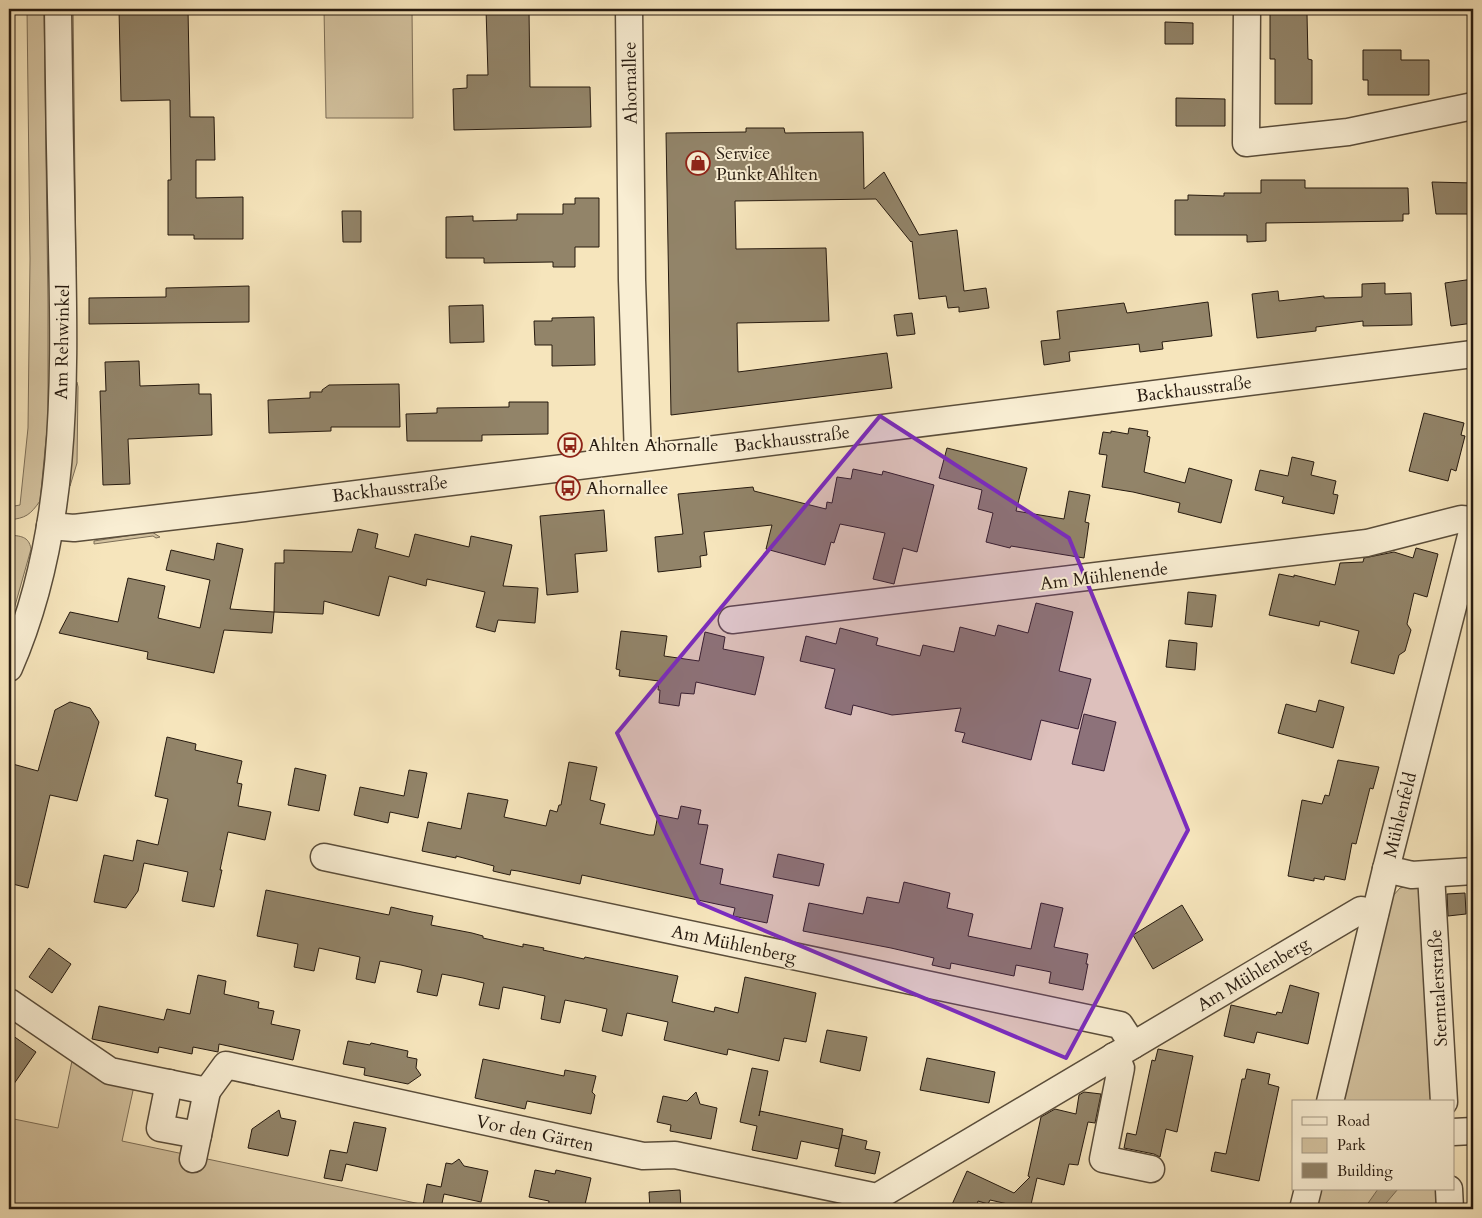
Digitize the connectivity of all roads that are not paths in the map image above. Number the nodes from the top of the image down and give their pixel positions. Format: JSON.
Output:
{"nodes":[{"id":1,"x":58,"y":9,"type":"edge"},
{"id":2,"x":629,"y":9,"type":"edge"},
{"id":3,"x":1247,"y":9,"type":"edge"},
{"id":4,"x":1473,"y":106,"type":"edge"},
{"id":5,"x":1473,"y":354,"type":"edge"},
{"id":6,"x":638,"y":457,"type":"junction"},
{"id":7,"x":1473,"y":520,"type":"edge"},
{"id":8,"x":50,"y":526,"type":"junction"},
{"id":9,"x":1473,"y":528,"type":"edge"},
{"id":10,"x":732,"y":620,"type":"dead end"},
{"id":11,"x":9,"y":668,"type":"edge"},
{"id":12,"x":324,"y":858,"type":"dead end"},
{"id":13,"x":1386,"y":869,"type":"junction"},
{"id":14,"x":1473,"y":871,"type":"edge"},
{"id":15,"x":1431,"y":874,"type":"junction"},
{"id":16,"x":1375,"y":913,"type":"junction"},
{"id":17,"x":9,"y":1002,"type":"edge"},
{"id":18,"x":1124,"y":1051,"type":"junction"},
{"id":19,"x":169,"y":1083,"type":"junction"},
{"id":20,"x":207,"y":1091,"type":"junction"},
{"id":21,"x":1330,"y":1100,"type":"edge"},
{"id":22,"x":1444,"y":1100,"type":"edge"},
{"id":23,"x":1473,"y":1131,"type":"edge"},
{"id":24,"x":1454,"y":1132,"type":"edge"},
{"id":25,"x":1151,"y":1170,"type":"dead end"},
{"id":26,"x":1308,"y":1190,"type":"edge"},
{"id":27,"x":1449,"y":1190,"type":"edge"},
{"id":28,"x":877,"y":1197,"type":"joint"},
{"id":29,"x":1304,"y":1209,"type":"edge"},
{"id":30,"x":1450,"y":1209,"type":"edge"}],
"edges":[{"from":1,"to":8,"type":"street","name":"Am Rehwinkel"},
{"from":2,"to":6,"type":"street","name":"Ahornallee"},
{"from":3,"to":4,"type":"street"},
{"from":5,"to":6,"type":"street","name":"Backhausstraße"},
{"from":6,"to":8,"type":"street","name":"Backhausstraße"},
{"from":7,"to":10,"type":"street","name":"Am Mühlenende"},
{"from":8,"to":11,"type":"street","name":"Am Rehwinkel"},
{"from":9,"to":13,"type":"street","name":"Mühlenfeld"},
{"from":12,"to":18,"type":"street","name":"Am Mühlenberg"},
{"from":13,"to":15,"type":"street"},
{"from":13,"to":16,"type":"street","name":"Mühlenfeld"},
{"from":14,"to":15,"type":"street"},
{"from":15,"to":22,"type":"street","name":"Sterntalerstraße"},
{"from":16,"to":18,"type":"street","name":"Am Mühlenberg"},
{"from":16,"to":21,"type":"street","name":"Mühlenfeld"},
{"from":17,"to":19,"type":"street"},
{"from":18,"to":25,"type":"street","name":"Am Mühlenberg"},
{"from":18,"to":28,"type":"street","name":"Am Mühlenberg"},
{"from":19,"to":20,"type":"street"},
{"from":19,"to":20,"type":"street","name":"Vor den Gärten"},
{"from":20,"to":28,"type":"street","name":"Vor den Gärten"},
{"from":23,"to":24,"type":"street"},
{"from":26,"to":29,"type":"street"},
{"from":27,"to":30,"type":"street"}]}
